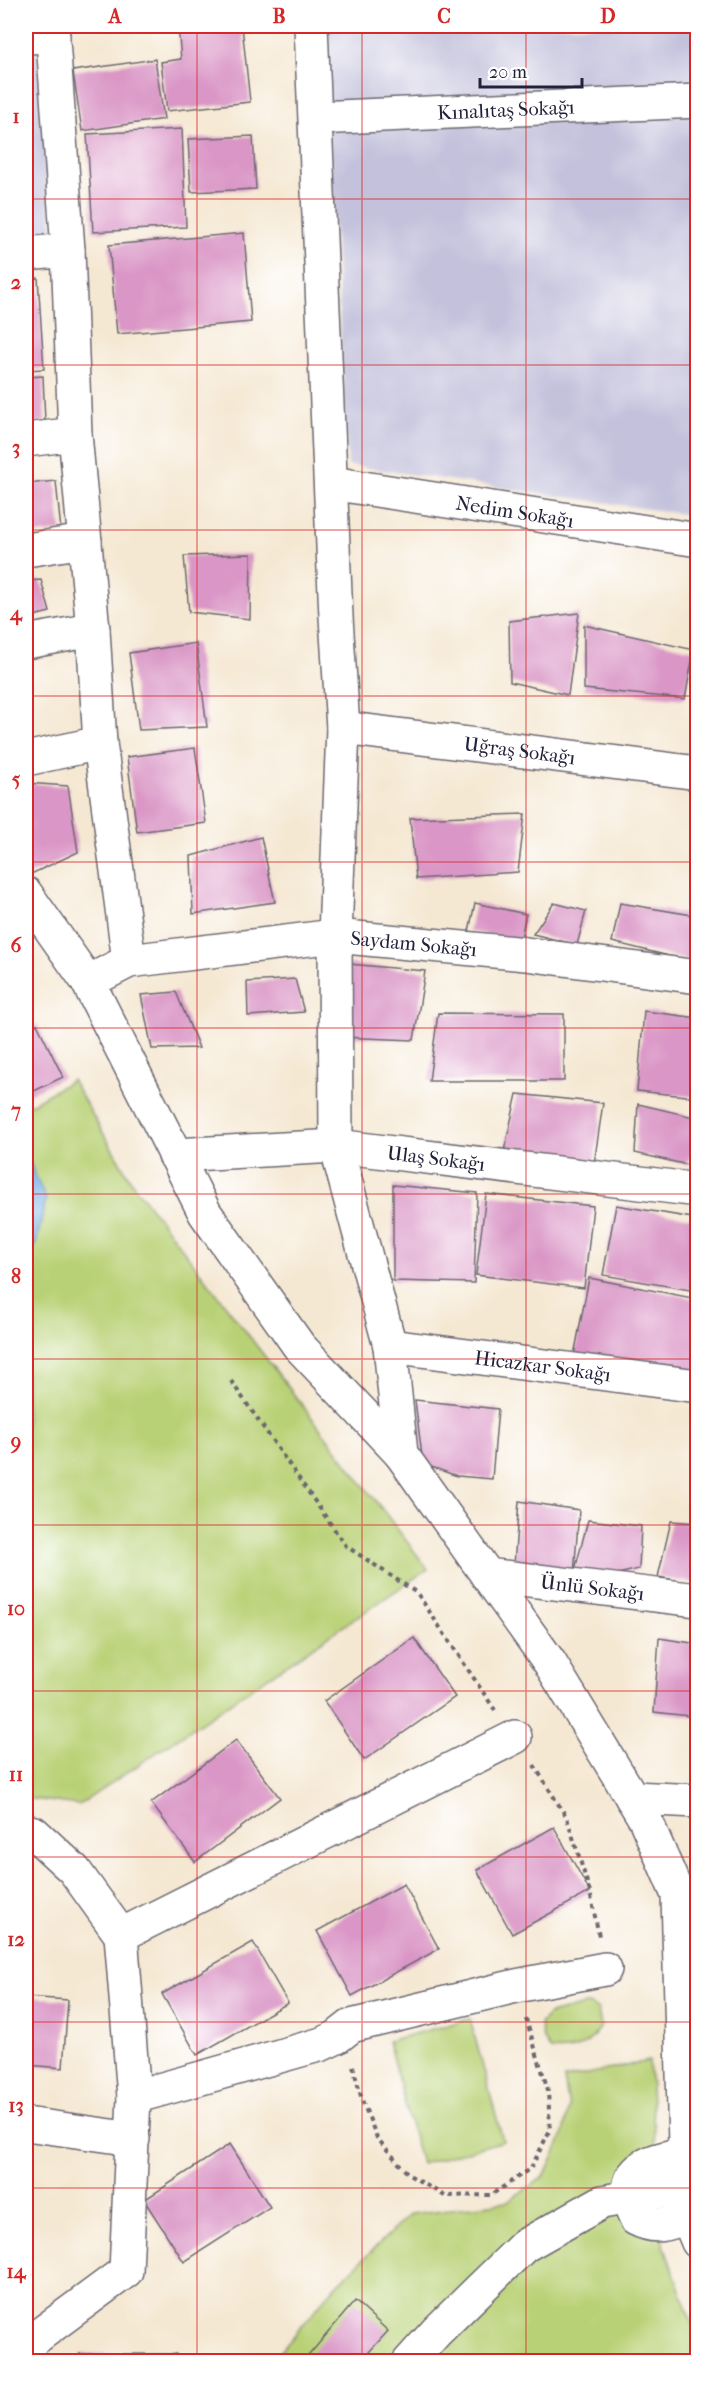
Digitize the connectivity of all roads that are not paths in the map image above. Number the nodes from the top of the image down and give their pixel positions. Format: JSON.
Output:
{"nodes":[{"id":1,"x":311,"y":26,"type":"edge"},
{"id":2,"x":44,"y":33,"type":"edge"},
{"id":3,"x":698,"y":101,"type":"edge"},
{"id":4,"x":316,"y":118,"type":"junction"},
{"id":5,"x":68,"y":250,"type":"junction"},
{"id":6,"x":26,"y":254,"type":"edge"},
{"id":7,"x":75,"y":434,"type":"junction"},
{"id":8,"x":26,"y":440,"type":"edge"},
{"id":9,"x":331,"y":483,"type":"junction"},
{"id":10,"x":698,"y":540,"type":"edge"},
{"id":11,"x":85,"y":541,"type":"junction"},
{"id":12,"x":26,"y":550,"type":"edge"},
{"id":13,"x":93,"y":630,"type":"junction"},
{"id":14,"x":26,"y":642,"type":"edge"},
{"id":15,"x":343,"y":728,"type":"junction"},
{"id":16,"x":100,"y":743,"type":"junction"},
{"id":17,"x":26,"y":759,"type":"edge"},
{"id":18,"x":698,"y":773,"type":"edge"},
{"id":19,"x":26,"y":894,"type":"edge"},
{"id":20,"x":335,"y":936,"type":"junction"},
{"id":21,"x":129,"y":961,"type":"junction"},
{"id":22,"x":698,"y":978,"type":"edge"},
{"id":23,"x":88,"y":982,"type":"junction"},
{"id":24,"x":336,"y":1146,"type":"junction"},
{"id":25,"x":175,"y":1155,"type":"junction"},
{"id":26,"x":698,"y":1190,"type":"edge"},
{"id":27,"x":390,"y":1346,"type":"junction"},
{"id":28,"x":698,"y":1386,"type":"edge"},
{"id":29,"x":401,"y":1454,"type":"junction"},
{"id":30,"x":487,"y":1575,"type":"junction"},
{"id":31,"x":698,"y":1600,"type":"edge"},
{"id":32,"x":514,"y":1737,"type":"road end"},
{"id":33,"x":632,"y":1798,"type":"junction"},
{"id":34,"x":698,"y":1801,"type":"edge"},
{"id":35,"x":26,"y":1831,"type":"edge"},
{"id":36,"x":121,"y":1935,"type":"junction"},
{"id":37,"x":605,"y":1969,"type":"road end"},
{"id":38,"x":690,"y":2052,"type":"edge"},
{"id":39,"x":134,"y":2097,"type":"junction"},
{"id":40,"x":26,"y":2124,"type":"edge"},
{"id":41,"x":133,"y":2139,"type":"junction"},
{"id":42,"x":685,"y":2154,"type":"junction"},
{"id":43,"x":628,"y":2197,"type":"junction"},
{"id":44,"x":690,"y":2215,"type":"edge"},
{"id":45,"x":26,"y":2345,"type":"edge"},
{"id":46,"x":409,"y":2361,"type":"edge"}],
"edges":[{"from":1,"to":4,"type":"street"},
{"from":2,"to":5,"type":"street"},
{"from":3,"to":4,"type":"street","name":"Kınalıtaş Sokağı"},
{"from":4,"to":9,"type":"street"},
{"from":5,"to":6,"type":"street"},
{"from":5,"to":7,"type":"street"},
{"from":7,"to":8,"type":"street"},
{"from":7,"to":11,"type":"street"},
{"from":9,"to":10,"type":"street","name":"Nedim Sokağı"},
{"from":9,"to":15,"type":"street"},
{"from":11,"to":12,"type":"street"},
{"from":11,"to":13,"type":"street"},
{"from":13,"to":14,"type":"street"},
{"from":13,"to":16,"type":"street"},
{"from":15,"to":18,"type":"street","name":"Uğraş Sokağı"},
{"from":15,"to":20,"type":"street"},
{"from":16,"to":17,"type":"street"},
{"from":16,"to":21,"type":"street"},
{"from":19,"to":23,"type":"street"},
{"from":20,"to":21,"type":"street","name":"Saydam Sokağı"},
{"from":20,"to":22,"type":"street","name":"Saydam Sokağı"},
{"from":20,"to":24,"type":"street"},
{"from":21,"to":23,"type":"street"},
{"from":23,"to":25,"type":"street"},
{"from":24,"to":25,"type":"street","name":"Ulaş Sokağı"},
{"from":24,"to":26,"type":"street","name":"Ulaş Sokağı"},
{"from":24,"to":27,"type":"street"},
{"from":25,"to":29,"type":"street"},
{"from":27,"to":28,"type":"street","name":"Hicazkar Sokağı"},
{"from":27,"to":29,"type":"street"},
{"from":29,"to":30,"type":"street"},
{"from":30,"to":31,"type":"street","name":"Ünlü Sokağı"},
{"from":30,"to":33,"type":"street"},
{"from":32,"to":36,"type":"street"},
{"from":33,"to":34,"type":"street"},
{"from":33,"to":38,"type":"street"},
{"from":35,"to":36,"type":"street"},
{"from":36,"to":39,"type":"street"},
{"from":37,"to":39,"type":"street"},
{"from":38,"to":42,"type":"street"},
{"from":39,"to":41,"type":"street"},
{"from":40,"to":41,"type":"street"},
{"from":41,"to":45,"type":"street"},
{"from":42,"to":43,"type":"street"},
{"from":42,"to":44,"type":"street"},
{"from":43,"to":44,"type":"street"},
{"from":43,"to":46,"type":"street"}]}
